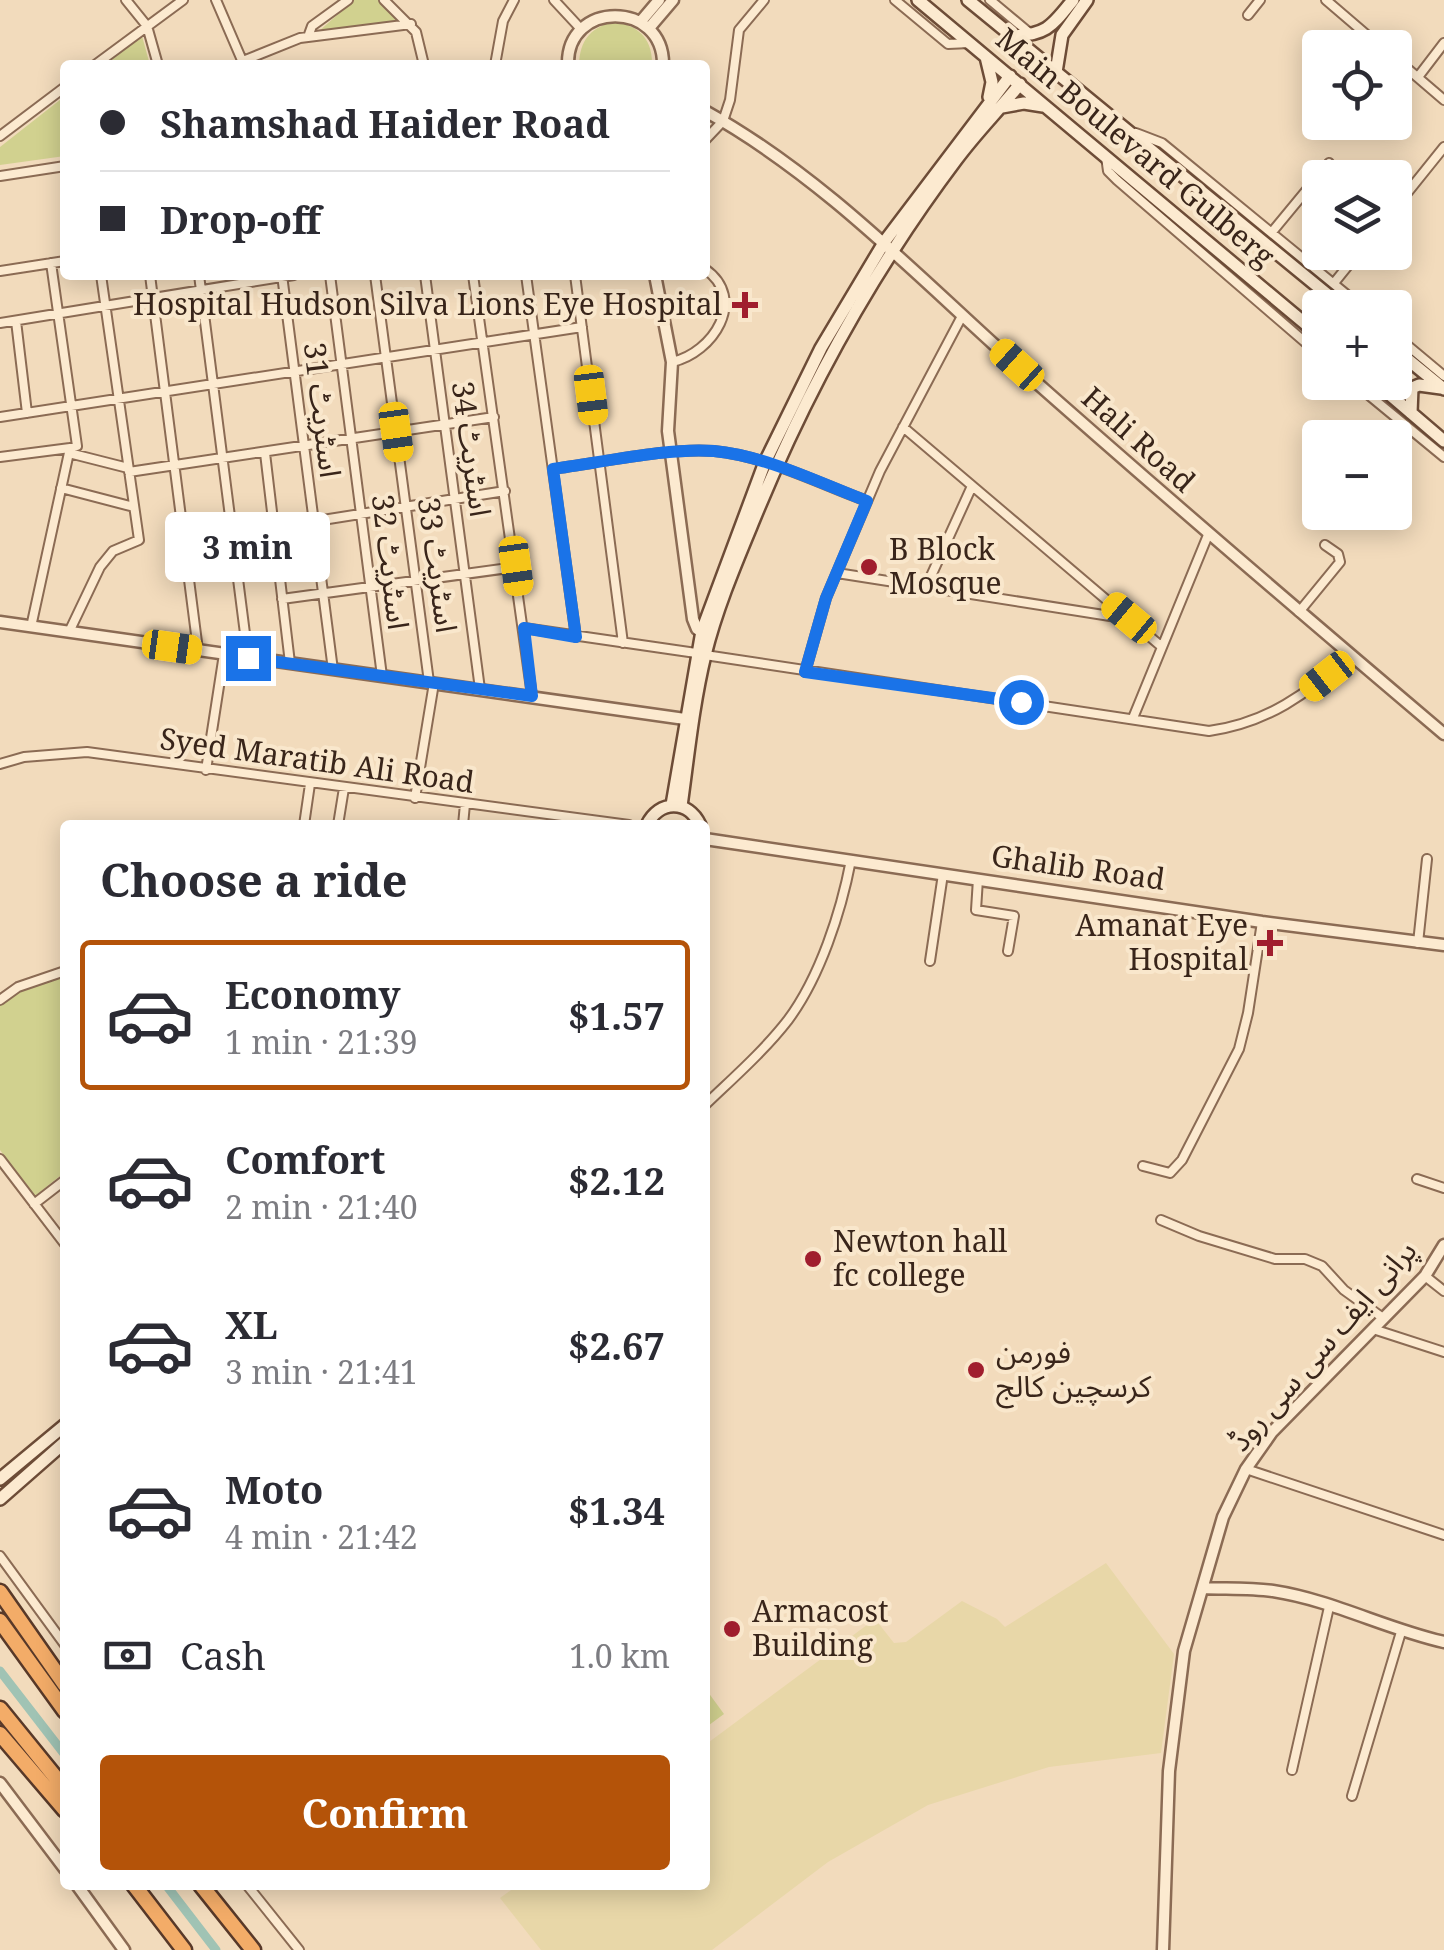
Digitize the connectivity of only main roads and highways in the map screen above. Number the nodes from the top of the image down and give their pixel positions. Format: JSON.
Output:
{"nodes":[{"id":1,"x":918,"y":0,"type":"edge"},
{"id":2,"x":968,"y":0,"type":"edge"},
{"id":3,"x":1073,"y":0,"type":"edge"},
{"id":4,"x":1087,"y":0,"type":"edge"},
{"id":5,"x":1012,"y":36,"type":"junction"},
{"id":6,"x":984,"y":54,"type":"junction"},
{"id":7,"x":1056,"y":72,"type":"junction"},
{"id":8,"x":1015,"y":80,"type":"junction"},
{"id":9,"x":988,"y":102,"type":"junction"},
{"id":10,"x":1001,"y":107,"type":"junction"},
{"id":11,"x":1047,"y":107,"type":"junction"},
{"id":12,"x":888,"y":246,"type":"junction"},
{"id":13,"x":1322,"y":290,"type":"edge"},
{"id":14,"x":1302,"y":321,"type":"edge"},
{"id":15,"x":1412,"y":363,"type":"edge"},
{"id":16,"x":1444,"y":389,"type":"edge"},
{"id":17,"x":1396,"y":400,"type":"edge"},
{"id":18,"x":1411,"y":413,"type":"junction"},
{"id":19,"x":1444,"y":440,"type":"edge"},
{"id":20,"x":770,"y":464,"type":"junction"},
{"id":21,"x":701,"y":654,"type":"junction"},
{"id":22,"x":676,"y":806,"type":"junction"},
{"id":23,"x":650,"y":820,"type":"edge"},
{"id":24,"x":698,"y":820,"type":"edge"},
{"id":25,"x":60,"y":1429,"type":"edge"},
{"id":26,"x":60,"y":1447,"type":"edge"},
{"id":27,"x":0,"y":1479,"type":"edge"},
{"id":28,"x":3,"y":1499,"type":"edge"},
{"id":29,"x":0,"y":1592,"type":"edge"},
{"id":30,"x":0,"y":1620,"type":"edge"},
{"id":31,"x":60,"y":1678,"type":"edge"},
{"id":32,"x":60,"y":1704,"type":"edge"},
{"id":33,"x":0,"y":1708,"type":"edge"},
{"id":34,"x":0,"y":1734,"type":"edge"},
{"id":35,"x":60,"y":1784,"type":"edge"},
{"id":36,"x":60,"y":1804,"type":"edge"},
{"id":37,"x":138,"y":1890,"type":"edge"},
{"id":38,"x":205,"y":1890,"type":"edge"},
{"id":39,"x":184,"y":1950,"type":"edge"},
{"id":40,"x":253,"y":1950,"type":"edge"}],
"edges":[{"from":1,"to":6,"type":"main road","name":"Main Boulevard Gulberg"},
{"from":2,"to":5,"type":"main road","name":"Main Boulevard Gulberg"},
{"from":3,"to":5,"type":"main road"},
{"from":4,"to":7,"type":"main road"},
{"from":5,"to":7,"type":"main road","name":"Main Boulevard Gulberg"},
{"from":6,"to":8,"type":"main road","name":"Main Boulevard Gulberg"},
{"from":6,"to":9,"type":"main road"},
{"from":7,"to":13,"type":"main road","name":"Main Boulevard Gulberg"},
{"from":8,"to":9,"type":"main road"},
{"from":8,"to":10,"type":"main road"},
{"from":8,"to":11,"type":"main road","name":"Main Boulevard Gulberg"},
{"from":9,"to":12,"type":"main road"},
{"from":10,"to":11,"type":"main road"},
{"from":10,"to":12,"type":"main road"},
{"from":11,"to":14,"type":"main road","name":"Main Boulevard Gulberg"},
{"from":12,"to":20,"type":"main road"},
{"from":15,"to":16,"type":"main road"},
{"from":16,"to":18,"type":"main road"},
{"from":17,"to":18,"type":"main road"},
{"from":18,"to":19,"type":"main road"},
{"from":20,"to":21,"type":"main road"},
{"from":20,"to":21,"type":"main road"},
{"from":21,"to":22,"type":"main road"},
{"from":22,"to":23,"type":"main road"},
{"from":22,"to":24,"type":"main road"},
{"from":25,"to":27,"type":"main road"},
{"from":26,"to":28,"type":"main road"},
{"from":29,"to":31,"type":"highway"},
{"from":30,"to":32,"type":"highway"},
{"from":33,"to":35,"type":"highway"},
{"from":34,"to":36,"type":"highway"},
{"from":37,"to":39,"type":"highway"},
{"from":38,"to":40,"type":"highway"}]}
